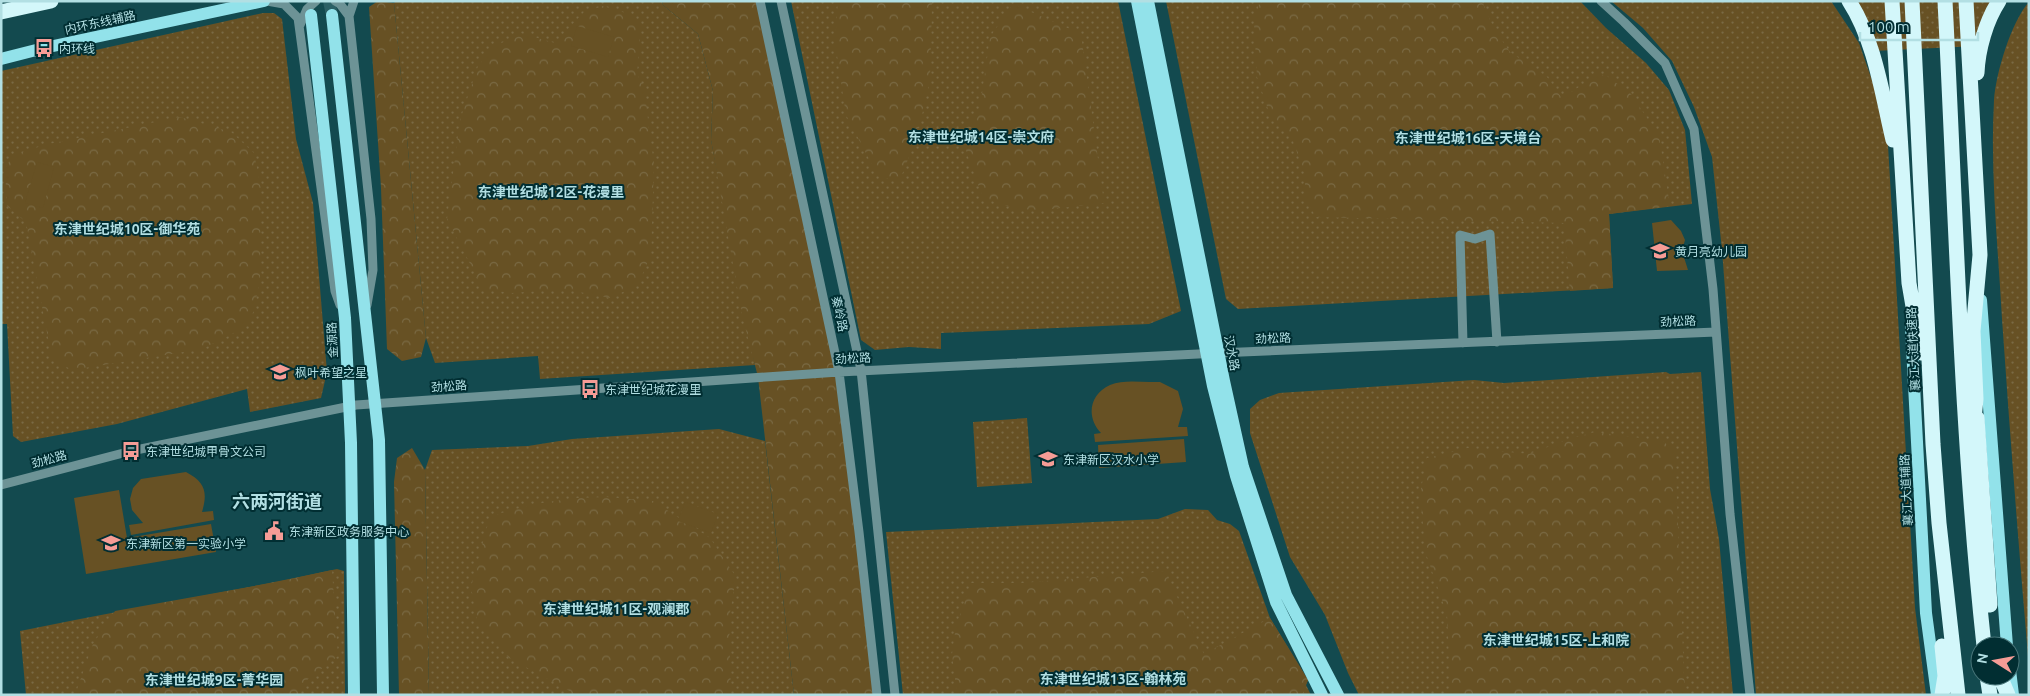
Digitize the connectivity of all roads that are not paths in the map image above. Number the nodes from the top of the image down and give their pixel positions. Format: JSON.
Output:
{"nodes":[{"id":1,"x":51,"y":1,"type":"edge"},
{"id":2,"x":266,"y":1,"type":"edge"},
{"id":3,"x":316,"y":1,"type":"edge"},
{"id":4,"x":335,"y":1,"type":"edge"},
{"id":5,"x":354,"y":1,"type":"edge"},
{"id":6,"x":760,"y":1,"type":"edge"},
{"id":7,"x":781,"y":1,"type":"edge"},
{"id":8,"x":1137,"y":1,"type":"edge"},
{"id":9,"x":1148,"y":1,"type":"edge"},
{"id":10,"x":1601,"y":1,"type":"edge"},
{"id":11,"x":1849,"y":1,"type":"edge"},
{"id":12,"x":1892,"y":1,"type":"edge"},
{"id":13,"x":1912,"y":1,"type":"edge"},
{"id":14,"x":1945,"y":1,"type":"edge"},
{"id":15,"x":1966,"y":1,"type":"edge"},
{"id":16,"x":1999,"y":1,"type":"edge"},
{"id":17,"x":1,"y":12,"type":"edge"},
{"id":18,"x":311,"y":15,"type":"dead end"},
{"id":19,"x":332,"y":15,"type":"tunnel mouth"},
{"id":20,"x":349,"y":16,"type":"junction"},
{"id":21,"x":299,"y":29,"type":"junction"},
{"id":22,"x":1,"y":59,"type":"edge"},
{"id":23,"x":1903,"y":186,"type":"junction"},
{"id":24,"x":1975,"y":189,"type":"junction"},
{"id":25,"x":1979,"y":278,"type":"junction"},
{"id":26,"x":1909,"y":283,"type":"junction"},
{"id":27,"x":345,"y":318,"type":"junction"},
{"id":28,"x":365,"y":318,"type":"junction"},
{"id":29,"x":1716,"y":332,"type":"junction"},
{"id":30,"x":1918,"y":340,"type":"junction"},
{"id":31,"x":1497,"y":342,"type":"junction"},
{"id":32,"x":1463,"y":344,"type":"junction"},
{"id":33,"x":1212,"y":353,"type":"junction"},
{"id":34,"x":861,"y":370,"type":"junction"},
{"id":35,"x":839,"y":372,"type":"junction"},
{"id":36,"x":1930,"y":383,"type":"junction"},
{"id":37,"x":1976,"y":399,"type":"junction"},
{"id":38,"x":375,"y":404,"type":"junction"},
{"id":39,"x":350,"y":407,"type":"junction"},
{"id":40,"x":1969,"y":467,"type":"junction"},
{"id":41,"x":1,"y":485,"type":"edge"},
{"id":42,"x":1945,"y":577,"type":"junction"},
{"id":43,"x":1940,"y":628,"type":"junction"},
{"id":44,"x":1985,"y":636,"type":"edge"},
{"id":45,"x":1986,"y":636,"type":"edge"},
{"id":46,"x":2006,"y":636,"type":"edge"},
{"id":47,"x":354,"y":695,"type":"edge"},
{"id":48,"x":383,"y":695,"type":"edge"},
{"id":49,"x":877,"y":695,"type":"edge"},
{"id":50,"x":895,"y":695,"type":"edge"},
{"id":51,"x":1322,"y":695,"type":"edge"},
{"id":52,"x":1338,"y":695,"type":"edge"},
{"id":53,"x":1750,"y":695,"type":"edge"},
{"id":54,"x":1937,"y":695,"type":"edge"},
{"id":55,"x":1942,"y":695,"type":"edge"},
{"id":56,"x":1958,"y":695,"type":"edge"}],
"edges":[{"from":1,"to":17,"type":"highway"},
{"from":2,"to":21,"type":"street"},
{"from":2,"to":22,"type":"main road","name":"内环东线辅路"},
{"from":3,"to":21,"type":"street"},
{"from":4,"to":20,"type":"street"},
{"from":5,"to":20,"type":"street"},
{"from":6,"to":35,"type":"street","name":"秦岭路"},
{"from":7,"to":34,"type":"street","name":"秦岭路"},
{"from":8,"to":33,"type":"main road","name":"汉水路"},
{"from":9,"to":33,"type":"main road","name":"汉水路"},
{"from":10,"to":29,"type":"street"},
{"from":11,"to":23,"type":"highway"},
{"from":12,"to":23,"type":"highway"},
{"from":13,"to":36,"type":"highway","name":"襄江大道快速路"},
{"from":14,"to":40,"type":"highway"},
{"from":15,"to":24,"type":"highway"},
{"from":16,"to":24,"type":"highway"},
{"from":18,"to":27,"type":"main road","name":"金源路"},
{"from":19,"to":28,"type":"main road"},
{"from":20,"to":28,"type":"street"},
{"from":21,"to":27,"type":"street"},
{"from":23,"to":26,"type":"highway"},
{"from":24,"to":25,"type":"highway"},
{"from":25,"to":37,"type":"highway"},
{"from":25,"to":46,"type":"main road"},
{"from":26,"to":30,"type":"highway"},
{"from":26,"to":54,"type":"main road","name":"襄江大道辅路"},
{"from":27,"to":39,"type":"main road","name":"金源路"},
{"from":28,"to":38,"type":"main road"},
{"from":29,"to":31,"type":"street","name":"劲松路"},
{"from":29,"to":53,"type":"street"},
{"from":30,"to":36,"type":"highway"},
{"from":30,"to":43,"type":"highway"},
{"from":31,"to":32,"type":"street","name":"劲松路"},
{"from":31,"to":32,"type":"street"},
{"from":32,"to":33,"type":"street","name":"劲松路"},
{"from":33,"to":34,"type":"street","name":"劲松路"},
{"from":33,"to":51,"type":"main road","name":"汉水路"},
{"from":33,"to":52,"type":"main road","name":"汉水路"},
{"from":34,"to":35,"type":"street","name":"劲松路"},
{"from":34,"to":50,"type":"street","name":"秦岭路"},
{"from":35,"to":38,"type":"street","name":"劲松路"},
{"from":35,"to":49,"type":"street","name":"秦岭路"},
{"from":36,"to":42,"type":"highway","name":"襄江大道快速路"},
{"from":37,"to":40,"type":"highway"},
{"from":37,"to":45,"type":"highway"},
{"from":38,"to":39,"type":"street","name":"劲松路"},
{"from":38,"to":48,"type":"main road"},
{"from":39,"to":41,"type":"street","name":"劲松路"},
{"from":39,"to":47,"type":"main road","name":"金源路"},
{"from":40,"to":44,"type":"highway"},
{"from":42,"to":43,"type":"highway"},
{"from":42,"to":56,"type":"highway","name":"襄江大道快速路"},
{"from":43,"to":55,"type":"highway"}]}
